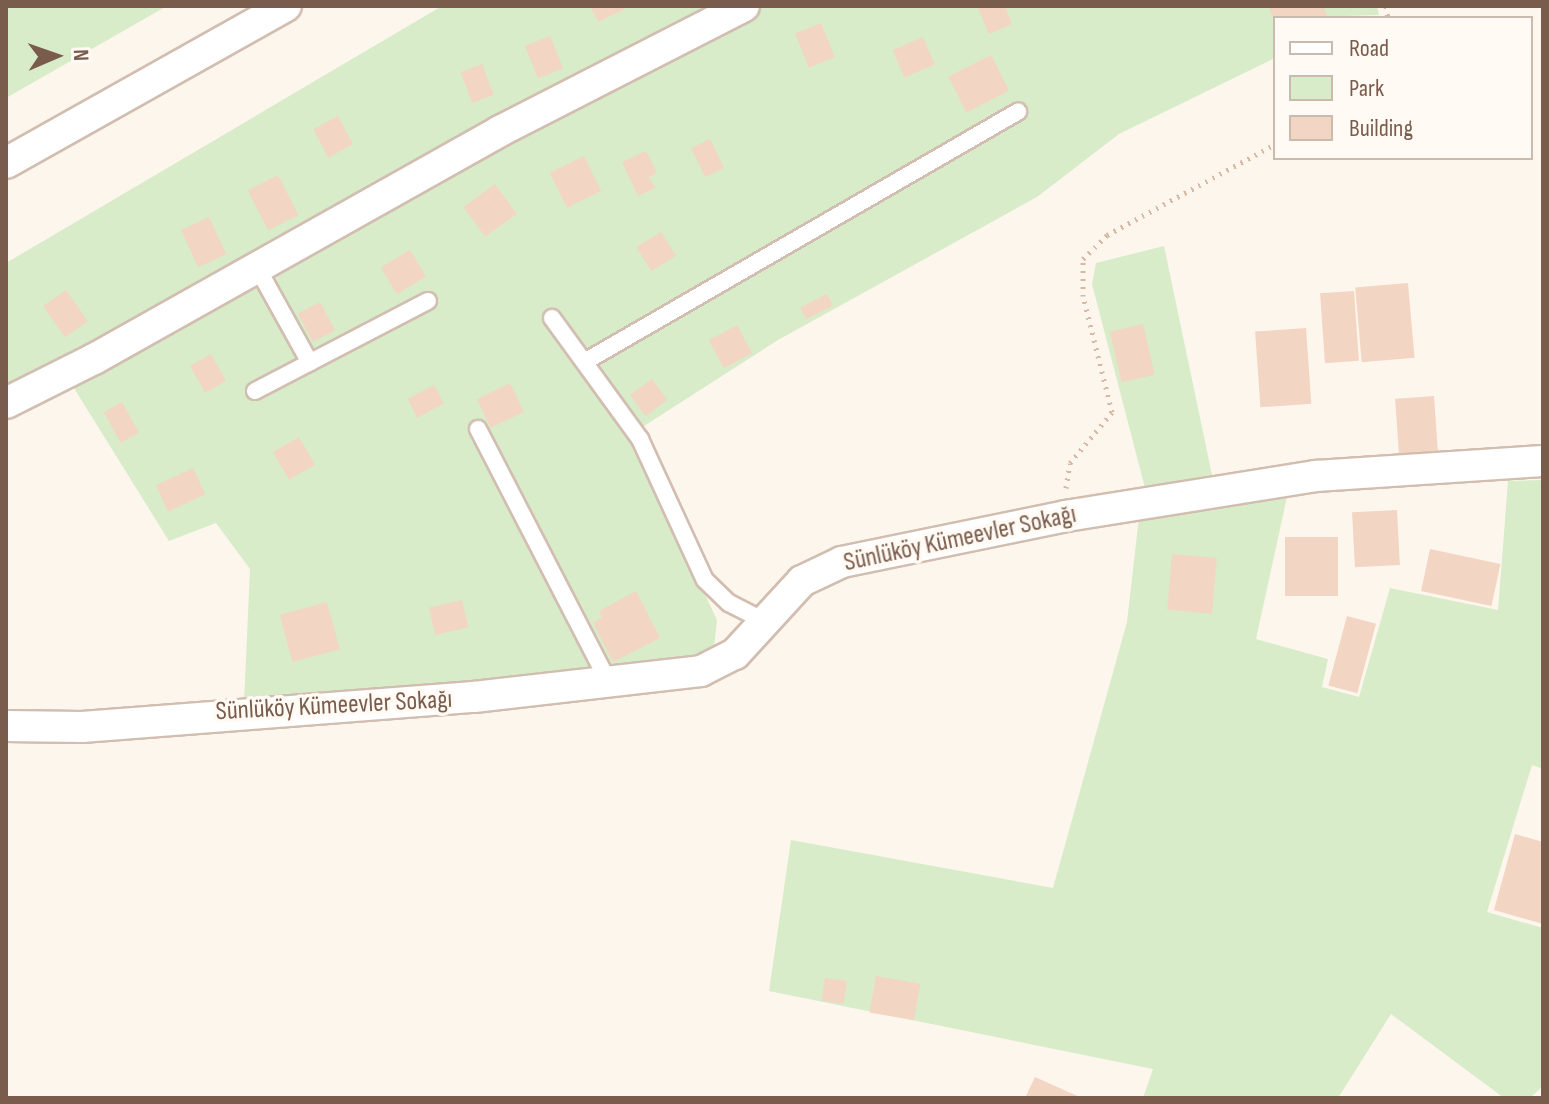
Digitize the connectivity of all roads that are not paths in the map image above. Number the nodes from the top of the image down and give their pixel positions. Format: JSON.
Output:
{"nodes":[{"id":1,"x":286,"y":6,"type":"edge"},
{"id":2,"x":744,"y":6,"type":"edge"},
{"id":3,"x":1018,"y":112,"type":"dead end"},
{"id":4,"x":6,"y":163,"type":"edge"},
{"id":5,"x":258,"y":269,"type":"junction"},
{"id":6,"x":428,"y":301,"type":"dead end"},
{"id":7,"x":552,"y":318,"type":"dead end"},
{"id":8,"x":586,"y":361,"type":"junction"},
{"id":9,"x":310,"y":363,"type":"junction"},
{"id":10,"x":255,"y":391,"type":"dead end"},
{"id":11,"x":6,"y":403,"type":"edge"},
{"id":12,"x":478,"y":429,"type":"dead end"},
{"id":13,"x":1543,"y":461,"type":"edge"},
{"id":14,"x":762,"y":620,"type":"junction"},
{"id":15,"x":609,"y":683,"type":"junction"},
{"id":16,"x":6,"y":726,"type":"edge"},
{"id":17,"x":82,"y":727,"type":"junction"},
{"id":18,"x":6,"y":749,"type":"edge"}],
"edges":[{"from":1,"to":4,"type":"street"},
{"from":2,"to":5,"type":"street"},
{"from":3,"to":8,"type":"lane"},
{"from":5,"to":9,"type":"lane"},
{"from":5,"to":11,"type":"street"},
{"from":6,"to":9,"type":"lane"},
{"from":7,"to":8,"type":"lane"},
{"from":8,"to":14,"type":"lane"},
{"from":9,"to":10,"type":"lane"},
{"from":12,"to":15,"type":"lane"},
{"from":13,"to":14,"type":"street","name":"Sünlüköy Kümeevler Sokağı"},
{"from":14,"to":15,"type":"street","name":"Sünlüköy Kümeevler Sokağı"},
{"from":15,"to":17,"type":"street","name":"Sünlüköy Kümeevler Sokağı"},
{"from":16,"to":17,"type":"street","name":"Sünlüköy Kümeevler Sokağı"},
{"from":17,"to":18,"type":"street","name":"Sünlüköy Kümeevler Sokağı"}]}
